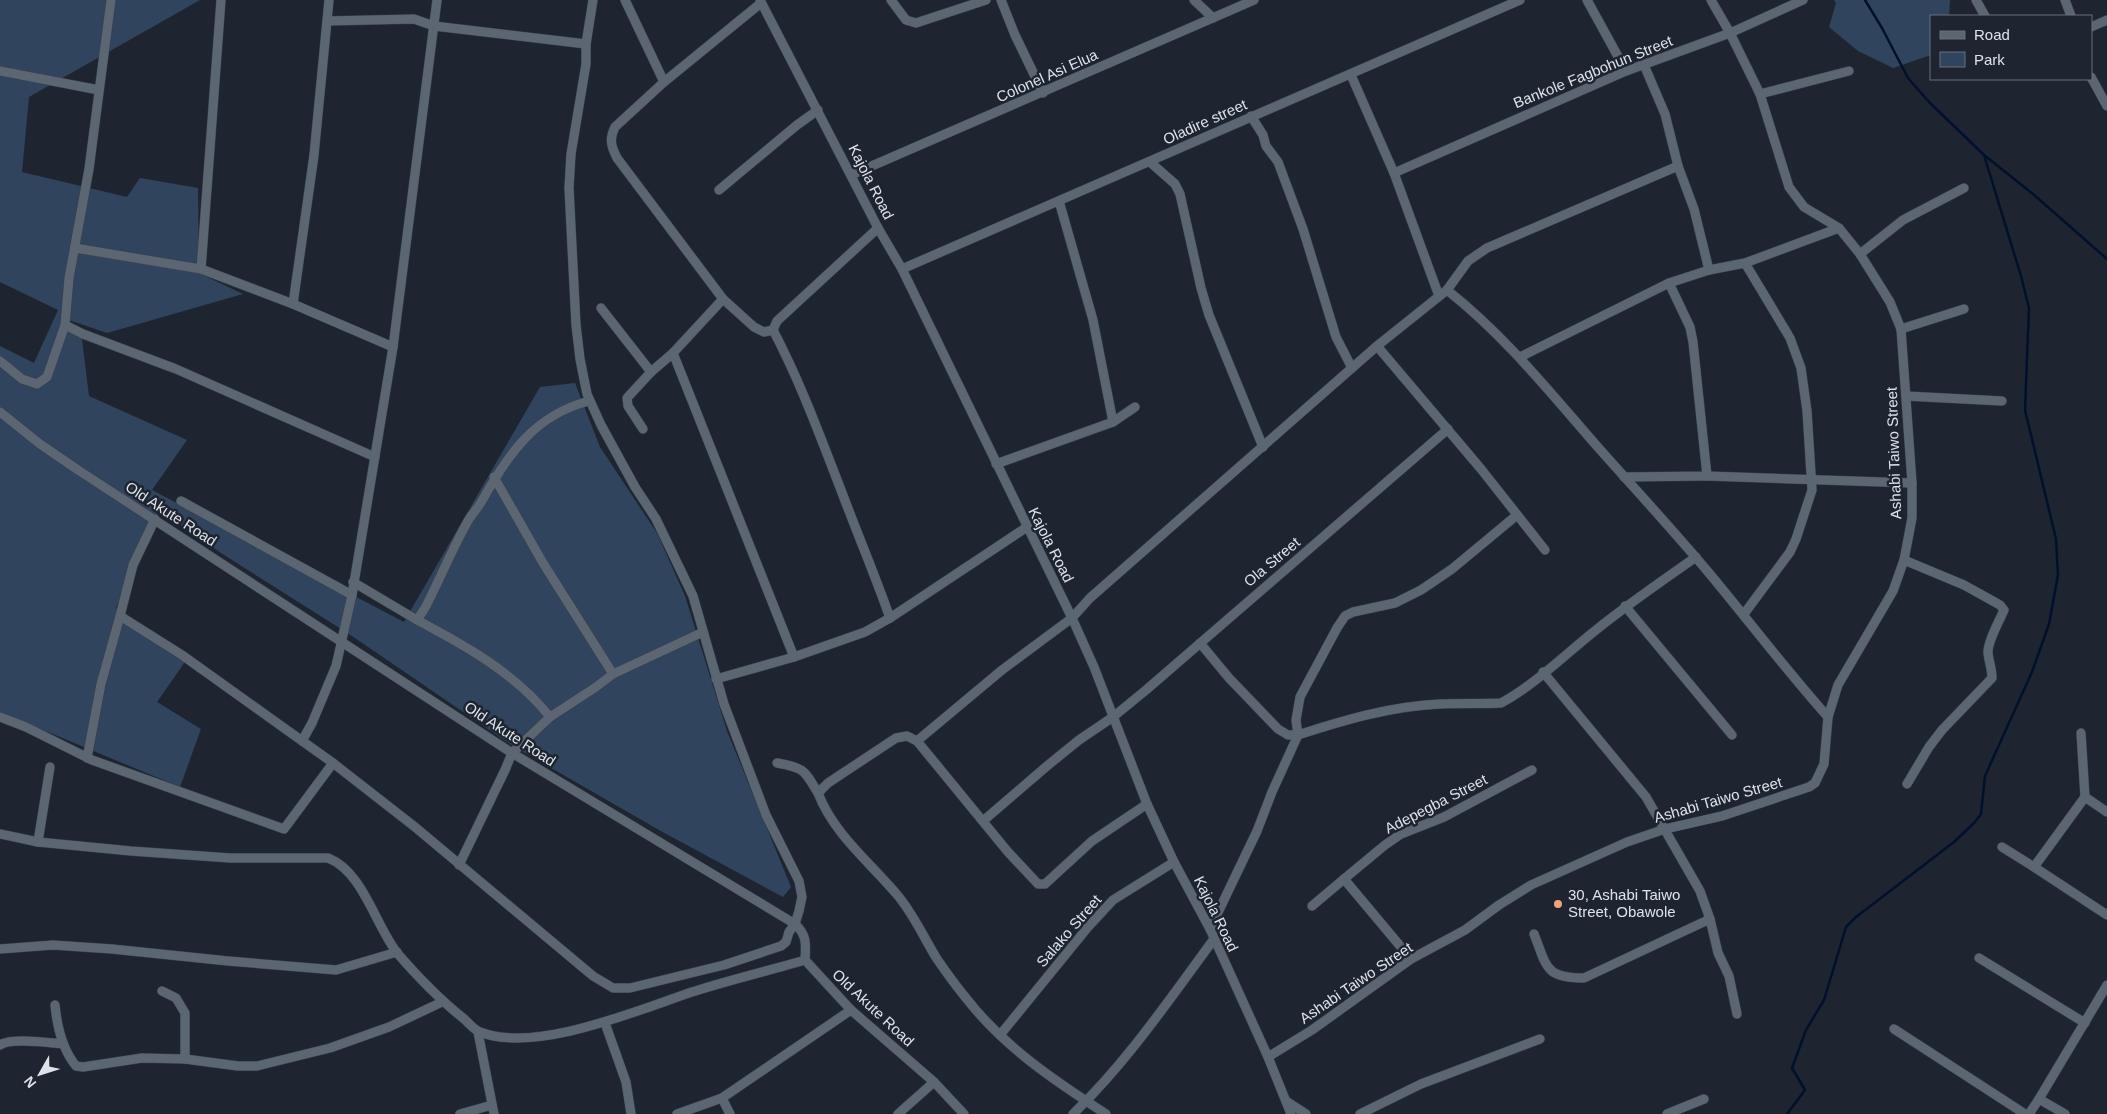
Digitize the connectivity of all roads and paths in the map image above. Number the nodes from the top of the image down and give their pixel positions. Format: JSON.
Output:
{"nodes":[{"id":1,"x":111,"y":0,"type":"edge"},
{"id":2,"x":220,"y":0,"type":"edge"},
{"id":3,"x":328,"y":0,"type":"edge"},
{"id":4,"x":437,"y":0,"type":"edge"},
{"id":5,"x":593,"y":0,"type":"edge"},
{"id":6,"x":625,"y":0,"type":"edge"},
{"id":7,"x":891,"y":0,"type":"edge"},
{"id":8,"x":986,"y":0,"type":"edge"},
{"id":9,"x":1001,"y":0,"type":"edge"},
{"id":10,"x":1194,"y":0,"type":"edge"},
{"id":11,"x":1254,"y":0,"type":"edge"},
{"id":12,"x":1520,"y":0,"type":"edge"},
{"id":13,"x":1587,"y":0,"type":"edge"},
{"id":14,"x":1711,"y":0,"type":"edge"},
{"id":15,"x":1803,"y":0,"type":"edge"},
{"id":16,"x":1976,"y":0,"type":"edge"},
{"id":17,"x":2065,"y":0,"type":"edge"},
{"id":18,"x":761,"y":2,"type":"edge"},
{"id":19,"x":1984,"y":15,"type":"edge"},
{"id":20,"x":2071,"y":15,"type":"edge"},
{"id":21,"x":1213,"y":18,"type":"junction"},
{"id":22,"x":2107,"y":20,"type":"edge"},
{"id":23,"x":327,"y":21,"type":"junction"},
{"id":24,"x":434,"y":26,"type":"junction"},
{"id":25,"x":2092,"y":27,"type":"edge"},
{"id":26,"x":1730,"y":33,"type":"junction"},
{"id":27,"x":586,"y":44,"type":"junction"},
{"id":28,"x":1644,"y":65,"type":"junction"},
{"id":29,"x":0,"y":71,"type":"edge"},
{"id":30,"x":1626,"y":71,"type":"junction"},
{"id":31,"x":1849,"y":71,"type":"dead end"},
{"id":32,"x":1351,"y":75,"type":"junction"},
{"id":33,"x":2092,"y":79,"type":"edge"},
{"id":34,"x":664,"y":82,"type":"junction"},
{"id":35,"x":99,"y":90,"type":"junction"},
{"id":36,"x":1044,"y":93,"type":"junction"},
{"id":37,"x":1760,"y":94,"type":"junction"},
{"id":38,"x":2107,"y":106,"type":"edge"},
{"id":39,"x":818,"y":110,"type":"junction"},
{"id":40,"x":1251,"y":116,"type":"junction"},
{"id":41,"x":1150,"y":162,"type":"junction"},
{"id":42,"x":1678,"y":166,"type":"junction"},
{"id":43,"x":1394,"y":173,"type":"junction"},
{"id":44,"x":852,"y":175,"type":"junction"},
{"id":45,"x":1964,"y":188,"type":"dead end"},
{"id":46,"x":719,"y":190,"type":"dead end"},
{"id":47,"x":1059,"y":201,"type":"junction"},
{"id":48,"x":878,"y":228,"type":"junction"},
{"id":49,"x":1839,"y":228,"type":"junction"},
{"id":50,"x":75,"y":248,"type":"junction"},
{"id":51,"x":1860,"y":254,"type":"junction"},
{"id":52,"x":1745,"y":263,"type":"junction"},
{"id":53,"x":202,"y":269,"type":"junction"},
{"id":54,"x":902,"y":269,"type":"junction"},
{"id":55,"x":1709,"y":270,"type":"junction"},
{"id":56,"x":1669,"y":284,"type":"junction"},
{"id":57,"x":1447,"y":290,"type":"junction"},
{"id":58,"x":1439,"y":296,"type":"junction"},
{"id":59,"x":723,"y":299,"type":"junction"},
{"id":60,"x":293,"y":304,"type":"junction"},
{"id":61,"x":601,"y":308,"type":"dead end"},
{"id":62,"x":1964,"y":309,"type":"dead end"},
{"id":63,"x":65,"y":325,"type":"junction"},
{"id":64,"x":773,"y":330,"type":"junction"},
{"id":65,"x":1901,"y":330,"type":"junction"},
{"id":66,"x":1377,"y":346,"type":"junction"},
{"id":67,"x":392,"y":347,"type":"junction"},
{"id":68,"x":673,"y":353,"type":"junction"},
{"id":69,"x":1520,"y":357,"type":"junction"},
{"id":70,"x":0,"y":361,"type":"edge"},
{"id":71,"x":1352,"y":368,"type":"junction"},
{"id":72,"x":651,"y":372,"type":"junction"},
{"id":73,"x":1906,"y":396,"type":"junction"},
{"id":74,"x":589,"y":401,"type":"junction"},
{"id":75,"x":2002,"y":402,"type":"dead end"},
{"id":76,"x":1135,"y":406,"type":"dead end"},
{"id":77,"x":0,"y":412,"type":"edge"},
{"id":78,"x":1113,"y":422,"type":"junction"},
{"id":79,"x":644,"y":429,"type":"dead end"},
{"id":80,"x":1448,"y":429,"type":"junction"},
{"id":81,"x":1262,"y":447,"type":"junction"},
{"id":82,"x":375,"y":457,"type":"junction"},
{"id":83,"x":996,"y":464,"type":"junction"},
{"id":84,"x":1708,"y":476,"type":"junction"},
{"id":85,"x":494,"y":477,"type":"junction"},
{"id":86,"x":1624,"y":477,"type":"junction"},
{"id":87,"x":1811,"y":479,"type":"junction"},
{"id":88,"x":1912,"y":483,"type":"junction"},
{"id":89,"x":181,"y":501,"type":"dead end"},
{"id":90,"x":1517,"y":515,"type":"junction"},
{"id":91,"x":155,"y":519,"type":"junction"},
{"id":92,"x":1027,"y":527,"type":"junction"},
{"id":93,"x":1545,"y":550,"type":"dead end"},
{"id":94,"x":1696,"y":557,"type":"junction"},
{"id":95,"x":1904,"y":560,"type":"junction"},
{"id":96,"x":353,"y":582,"type":"junction"},
{"id":97,"x":352,"y":595,"type":"junction"},
{"id":98,"x":1626,"y":606,"type":"junction"},
{"id":99,"x":1744,"y":614,"type":"junction"},
{"id":100,"x":120,"y":616,"type":"junction"},
{"id":101,"x":890,"y":618,"type":"junction"},
{"id":102,"x":1072,"y":618,"type":"junction"},
{"id":103,"x":417,"y":620,"type":"junction"},
{"id":104,"x":703,"y":632,"type":"junction"},
{"id":105,"x":342,"y":641,"type":"junction"},
{"id":106,"x":1200,"y":643,"type":"junction"},
{"id":107,"x":794,"y":657,"type":"junction"},
{"id":108,"x":1543,"y":672,"type":"junction"},
{"id":109,"x":613,"y":674,"type":"junction"},
{"id":110,"x":716,"y":679,"type":"junction"},
{"id":111,"x":1828,"y":716,"type":"junction"},
{"id":112,"x":0,"y":717,"type":"edge"},
{"id":113,"x":550,"y":717,"type":"junction"},
{"id":114,"x":1113,"y":717,"type":"junction"},
{"id":115,"x":2081,"y":733,"type":"dead end"},
{"id":116,"x":1298,"y":735,"type":"junction"},
{"id":117,"x":1732,"y":735,"type":"dead end"},
{"id":118,"x":302,"y":741,"type":"junction"},
{"id":119,"x":917,"y":741,"type":"junction"},
{"id":120,"x":512,"y":753,"type":"junction"},
{"id":121,"x":87,"y":758,"type":"junction"},
{"id":122,"x":333,"y":763,"type":"junction"},
{"id":123,"x":777,"y":763,"type":"dead end"},
{"id":124,"x":50,"y":767,"type":"dead end"},
{"id":125,"x":1532,"y":770,"type":"dead end"},
{"id":126,"x":1907,"y":784,"type":"dead end"},
{"id":127,"x":818,"y":793,"type":"junction"},
{"id":128,"x":2085,"y":797,"type":"junction"},
{"id":129,"x":1146,"y":804,"type":"junction"},
{"id":130,"x":2107,"y":812,"type":"edge"},
{"id":131,"x":983,"y":821,"type":"junction"},
{"id":132,"x":1665,"y":829,"type":"junction"},
{"id":133,"x":0,"y":834,"type":"edge"},
{"id":134,"x":38,"y":842,"type":"junction"},
{"id":135,"x":2002,"y":847,"type":"dead end"},
{"id":136,"x":1174,"y":862,"type":"junction"},
{"id":137,"x":459,"y":865,"type":"junction"},
{"id":138,"x":2034,"y":867,"type":"junction"},
{"id":139,"x":1344,"y":879,"type":"junction"},
{"id":140,"x":1312,"y":906,"type":"dead end"},
{"id":141,"x":2107,"y":915,"type":"edge"},
{"id":142,"x":1710,"y":919,"type":"junction"},
{"id":143,"x":795,"y":924,"type":"junction"},
{"id":144,"x":1210,"y":929,"type":"junction"},
{"id":145,"x":1534,"y":934,"type":"dead end"},
{"id":146,"x":1214,"y":939,"type":"junction"},
{"id":147,"x":0,"y":949,"type":"edge"},
{"id":148,"x":397,"y":952,"type":"junction"},
{"id":149,"x":1979,"y":958,"type":"dead end"},
{"id":150,"x":1410,"y":959,"type":"junction"},
{"id":151,"x":805,"y":960,"type":"junction"},
{"id":152,"x":2107,"y":985,"type":"edge"},
{"id":153,"x":162,"y":991,"type":"dead end"},
{"id":154,"x":442,"y":1002,"type":"junction"},
{"id":155,"x":55,"y":1005,"type":"dead end"},
{"id":156,"x":851,"y":1010,"type":"junction"},
{"id":157,"x":1737,"y":1014,"type":"dead end"},
{"id":158,"x":605,"y":1023,"type":"junction"},
{"id":159,"x":2085,"y":1023,"type":"junction"},
{"id":160,"x":1894,"y":1029,"type":"dead end"},
{"id":161,"x":478,"y":1032,"type":"junction"},
{"id":162,"x":1000,"y":1035,"type":"junction"},
{"id":163,"x":1540,"y":1040,"type":"dead end"},
{"id":164,"x":63,"y":1044,"type":"junction"},
{"id":165,"x":0,"y":1046,"type":"edge"},
{"id":166,"x":1268,"y":1057,"type":"junction"},
{"id":167,"x":185,"y":1059,"type":"junction"},
{"id":168,"x":934,"y":1082,"type":"junction"},
{"id":169,"x":722,"y":1098,"type":"junction"},
{"id":170,"x":1704,"y":1100,"type":"dead end"},
{"id":171,"x":2039,"y":1100,"type":"junction"},
{"id":172,"x":1286,"y":1101,"type":"junction"},
{"id":173,"x":1087,"y":1102,"type":"junction"},
{"id":174,"x":493,"y":1109,"type":"edge"},
{"id":175,"x":460,"y":1114,"type":"edge"},
{"id":176,"x":631,"y":1114,"type":"edge"},
{"id":177,"x":677,"y":1114,"type":"edge"},
{"id":178,"x":730,"y":1114,"type":"edge"},
{"id":179,"x":898,"y":1114,"type":"edge"},
{"id":180,"x":964,"y":1114,"type":"edge"},
{"id":181,"x":1072,"y":1114,"type":"edge"},
{"id":182,"x":1106,"y":1114,"type":"edge"},
{"id":183,"x":1291,"y":1114,"type":"edge"},
{"id":184,"x":1306,"y":1114,"type":"edge"},
{"id":185,"x":1360,"y":1114,"type":"edge"},
{"id":186,"x":1667,"y":1114,"type":"edge"},
{"id":187,"x":2027,"y":1114,"type":"edge"},
{"id":188,"x":2065,"y":1114,"type":"edge"}],
"edges":[{"from":1,"to":35,"type":"street"},
{"from":2,"to":53,"type":"street"},
{"from":3,"to":23,"type":"street"},
{"from":4,"to":24,"type":"street"},
{"from":5,"to":27,"type":"street"},
{"from":6,"to":34,"type":"street"},
{"from":7,"to":8,"type":"street"},
{"from":9,"to":36,"type":"street"},
{"from":10,"to":21,"type":"street"},
{"from":11,"to":21,"type":"street","name":"Colonel Asi Elua"},
{"from":12,"to":32,"type":"street","name":"Oladire street"},
{"from":13,"to":30,"type":"street"},
{"from":14,"to":26,"type":"street","name":"Ashabi Taiwo Street"},
{"from":15,"to":26,"type":"street","name":"Bankole Fagbohun Street"},
{"from":16,"to":19,"type":"street"},
{"from":17,"to":20,"type":"street"},
{"from":18,"to":34,"type":"street"},
{"from":18,"to":39,"type":"street","name":"Kajola Road"},
{"from":21,"to":36,"type":"street","name":"Colonel Asi Elua"},
{"from":22,"to":25,"type":"street"},
{"from":23,"to":24,"type":"street"},
{"from":23,"to":60,"type":"street"},
{"from":24,"to":27,"type":"street"},
{"from":24,"to":67,"type":"street"},
{"from":26,"to":28,"type":"street","name":"Bankole Fagbohun Street"},
{"from":26,"to":37,"type":"street","name":"Ashabi Taiwo Street"},
{"from":27,"to":74,"type":"street"},
{"from":28,"to":30,"type":"street","name":"Bankole Fagbohun Street"},
{"from":28,"to":42,"type":"street"},
{"from":29,"to":35,"type":"street"},
{"from":30,"to":43,"type":"street","name":"Bankole Fagbohun Street"},
{"from":31,"to":37,"type":"street"},
{"from":32,"to":40,"type":"street","name":"Oladire street"},
{"from":32,"to":43,"type":"street"},
{"from":33,"to":38,"type":"street"},
{"from":34,"to":59,"type":"street"},
{"from":35,"to":50,"type":"street"},
{"from":36,"to":44,"type":"street","name":"Colonel Asi Elua"},
{"from":37,"to":49,"type":"street","name":"Ashabi Taiwo Street"},
{"from":39,"to":44,"type":"street","name":"Kajola Road"},
{"from":39,"to":46,"type":"street"},
{"from":40,"to":41,"type":"street","name":"Oladire street"},
{"from":40,"to":71,"type":"street"},
{"from":41,"to":47,"type":"street","name":"Oladire street"},
{"from":41,"to":81,"type":"street"},
{"from":42,"to":55,"type":"street"},
{"from":42,"to":57,"type":"street"},
{"from":43,"to":58,"type":"street"},
{"from":44,"to":48,"type":"street","name":"Kajola Road"},
{"from":45,"to":51,"type":"street"},
{"from":47,"to":54,"type":"street","name":"Oladire street"},
{"from":47,"to":78,"type":"street"},
{"from":48,"to":54,"type":"street","name":"Kajola Road"},
{"from":48,"to":64,"type":"street"},
{"from":49,"to":51,"type":"street","name":"Ashabi Taiwo Street"},
{"from":49,"to":52,"type":"street"},
{"from":50,"to":53,"type":"street"},
{"from":50,"to":63,"type":"street"},
{"from":51,"to":65,"type":"street","name":"Ashabi Taiwo Street"},
{"from":52,"to":55,"type":"street"},
{"from":52,"to":87,"type":"street"},
{"from":53,"to":60,"type":"street"},
{"from":54,"to":83,"type":"street","name":"Kajola Road"},
{"from":55,"to":56,"type":"street"},
{"from":56,"to":69,"type":"street"},
{"from":56,"to":84,"type":"street"},
{"from":57,"to":58,"type":"street"},
{"from":57,"to":69,"type":"street"},
{"from":58,"to":66,"type":"street"},
{"from":59,"to":64,"type":"street"},
{"from":59,"to":68,"type":"street"},
{"from":60,"to":67,"type":"street"},
{"from":61,"to":72,"type":"street"},
{"from":62,"to":65,"type":"street"},
{"from":63,"to":70,"type":"street"},
{"from":63,"to":82,"type":"street"},
{"from":64,"to":101,"type":"street"},
{"from":65,"to":73,"type":"street","name":"Ashabi Taiwo Street"},
{"from":66,"to":71,"type":"street"},
{"from":66,"to":80,"type":"street"},
{"from":67,"to":82,"type":"street"},
{"from":68,"to":72,"type":"street"},
{"from":68,"to":107,"type":"street"},
{"from":69,"to":86,"type":"street"},
{"from":71,"to":81,"type":"street"},
{"from":72,"to":79,"type":"street"},
{"from":73,"to":75,"type":"street"},
{"from":73,"to":88,"type":"street","name":"Ashabi Taiwo Street"},
{"from":74,"to":85,"type":"street"},
{"from":74,"to":104,"type":"street"},
{"from":76,"to":78,"type":"street"},
{"from":77,"to":91,"type":"street","name":"Old Akute Road"},
{"from":78,"to":83,"type":"street"},
{"from":80,"to":90,"type":"street"},
{"from":80,"to":106,"type":"street","name":"Ola Street"},
{"from":81,"to":102,"type":"street"},
{"from":82,"to":96,"type":"street"},
{"from":83,"to":92,"type":"street","name":"Kajola Road"},
{"from":84,"to":86,"type":"street"},
{"from":84,"to":87,"type":"street"},
{"from":85,"to":103,"type":"street"},
{"from":85,"to":109,"type":"street"},
{"from":86,"to":94,"type":"street"},
{"from":87,"to":88,"type":"street"},
{"from":87,"to":99,"type":"street"},
{"from":88,"to":95,"type":"street","name":"Ashabi Taiwo Street"},
{"from":89,"to":97,"type":"street"},
{"from":90,"to":93,"type":"street"},
{"from":90,"to":116,"type":"street"},
{"from":91,"to":100,"type":"street"},
{"from":91,"to":105,"type":"street","name":"Old Akute Road"},
{"from":92,"to":101,"type":"street"},
{"from":92,"to":102,"type":"street","name":"Kajola Road"},
{"from":94,"to":98,"type":"street"},
{"from":94,"to":99,"type":"street"},
{"from":95,"to":111,"type":"street","name":"Ashabi Taiwo Street"},
{"from":95,"to":126,"type":"street"},
{"from":96,"to":97,"type":"street"},
{"from":96,"to":103,"type":"street"},
{"from":97,"to":105,"type":"street"},
{"from":98,"to":108,"type":"street"},
{"from":98,"to":117,"type":"street"},
{"from":99,"to":111,"type":"street"},
{"from":100,"to":118,"type":"street"},
{"from":100,"to":121,"type":"street"},
{"from":101,"to":107,"type":"street"},
{"from":102,"to":114,"type":"street","name":"Kajola Road"},
{"from":102,"to":119,"type":"street"},
{"from":103,"to":113,"type":"street"},
{"from":104,"to":109,"type":"street"},
{"from":104,"to":110,"type":"street"},
{"from":105,"to":118,"type":"street"},
{"from":105,"to":120,"type":"street","name":"Old Akute Road"},
{"from":106,"to":114,"type":"street","name":"Ola Street"},
{"from":106,"to":116,"type":"street"},
{"from":107,"to":110,"type":"street"},
{"from":108,"to":116,"type":"street"},
{"from":108,"to":132,"type":"street"},
{"from":109,"to":113,"type":"street"},
{"from":110,"to":143,"type":"street"},
{"from":111,"to":132,"type":"street","name":"Ashabi Taiwo Street"},
{"from":112,"to":121,"type":"street"},
{"from":113,"to":120,"type":"street"},
{"from":114,"to":129,"type":"street","name":"Kajola Road"},
{"from":114,"to":131,"type":"street","name":"Ola Street"},
{"from":115,"to":128,"type":"street"},
{"from":116,"to":144,"type":"street"},
{"from":118,"to":122,"type":"street"},
{"from":119,"to":127,"type":"street"},
{"from":119,"to":131,"type":"street"},
{"from":120,"to":137,"type":"street"},
{"from":120,"to":143,"type":"street","name":"Old Akute Road"},
{"from":121,"to":122,"type":"street"},
{"from":122,"to":137,"type":"street"},
{"from":123,"to":127,"type":"street"},
{"from":124,"to":134,"type":"street"},
{"from":125,"to":139,"type":"street","name":"Adepegba Street"},
{"from":127,"to":162,"type":"street"},
{"from":128,"to":130,"type":"street"},
{"from":128,"to":138,"type":"street"},
{"from":129,"to":131,"type":"street"},
{"from":129,"to":136,"type":"street","name":"Kajola Road"},
{"from":132,"to":142,"type":"street"},
{"from":132,"to":150,"type":"street","name":"Ashabi Taiwo Street"},
{"from":133,"to":134,"type":"street"},
{"from":134,"to":148,"type":"street"},
{"from":135,"to":138,"type":"street"},
{"from":136,"to":144,"type":"street","name":"Kajola Road"},
{"from":136,"to":162,"type":"street","name":"Salako Street"},
{"from":137,"to":143,"type":"street"},
{"from":138,"to":141,"type":"street"},
{"from":139,"to":140,"type":"street","name":"Adepegba Street"},
{"from":139,"to":150,"type":"street"},
{"from":142,"to":145,"type":"street"},
{"from":142,"to":157,"type":"street"},
{"from":143,"to":151,"type":"street"},
{"from":144,"to":146,"type":"street","name":"Kajola Road"},
{"from":146,"to":166,"type":"street","name":"Kajola Road"},
{"from":146,"to":173,"type":"street"},
{"from":147,"to":148,"type":"street"},
{"from":148,"to":154,"type":"street"},
{"from":149,"to":159,"type":"street"},
{"from":150,"to":166,"type":"street","name":"Ashabi Taiwo Street"},
{"from":151,"to":156,"type":"street","name":"Old Akute Road"},
{"from":151,"to":158,"type":"street"},
{"from":152,"to":159,"type":"street"},
{"from":153,"to":167,"type":"street"},
{"from":154,"to":161,"type":"street"},
{"from":154,"to":167,"type":"street"},
{"from":155,"to":164,"type":"street"},
{"from":156,"to":168,"type":"street","name":"Old Akute Road"},
{"from":156,"to":169,"type":"street"},
{"from":158,"to":161,"type":"street"},
{"from":158,"to":176,"type":"street"},
{"from":159,"to":171,"type":"street"},
{"from":160,"to":187,"type":"street"},
{"from":161,"to":174,"type":"street"},
{"from":162,"to":173,"type":"street"},
{"from":163,"to":185,"type":"street"},
{"from":164,"to":165,"type":"street"},
{"from":164,"to":167,"type":"street"},
{"from":166,"to":172,"type":"street","name":"Kajola Road"},
{"from":168,"to":179,"type":"street"},
{"from":168,"to":180,"type":"street","name":"Old Akute Road"},
{"from":169,"to":177,"type":"street"},
{"from":169,"to":178,"type":"street"},
{"from":170,"to":186,"type":"street"},
{"from":171,"to":187,"type":"street"},
{"from":171,"to":188,"type":"street"},
{"from":172,"to":183,"type":"street","name":"Kajola Road"},
{"from":172,"to":184,"type":"street"},
{"from":173,"to":181,"type":"street"},
{"from":173,"to":182,"type":"street"},
{"from":174,"to":175,"type":"street"}]}
